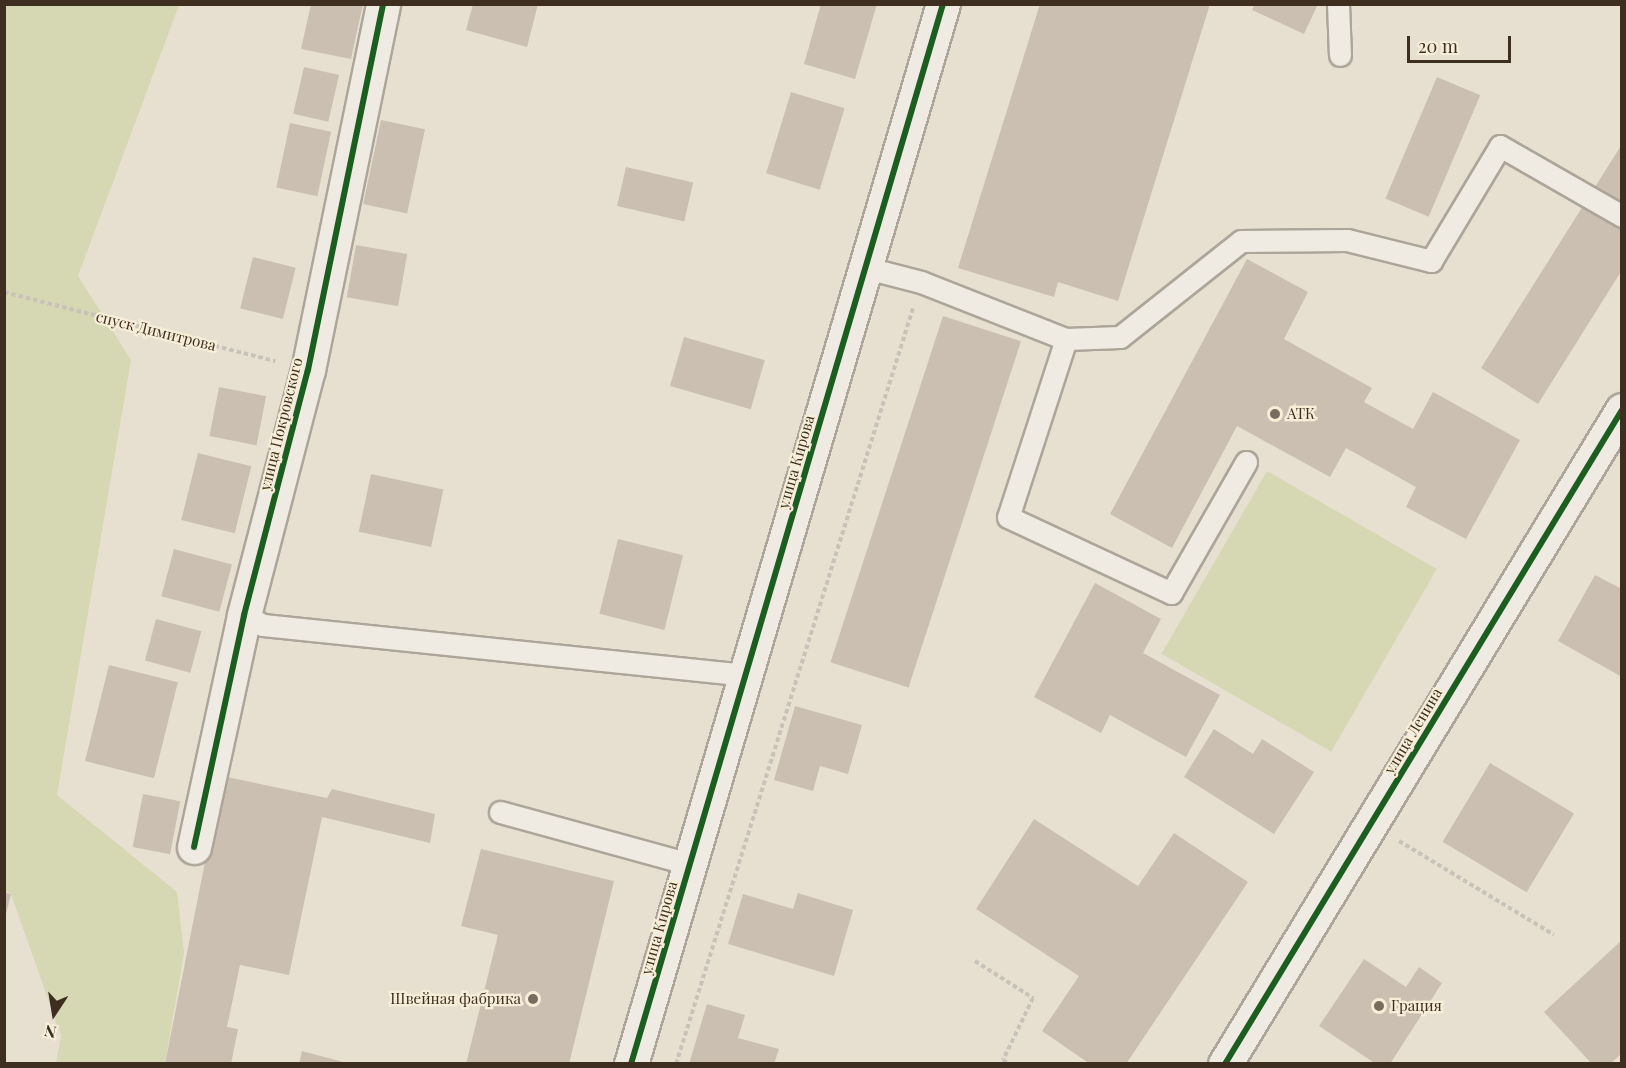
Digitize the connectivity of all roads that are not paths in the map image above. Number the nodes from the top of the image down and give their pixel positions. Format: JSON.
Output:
{"nodes":[{"id":1,"x":383,"y":4,"type":"edge"},
{"id":2,"x":943,"y":4,"type":"edge"},
{"id":3,"x":1338,"y":4,"type":"edge"},
{"id":4,"x":1341,"y":55,"type":"dead end"},
{"id":5,"x":1622,"y":216,"type":"edge"},
{"id":6,"x":863,"y":267,"type":"junction"},
{"id":7,"x":1066,"y":339,"type":"junction"},
{"id":8,"x":1622,"y":410,"type":"edge"},
{"id":9,"x":1246,"y":462,"type":"dead end"},
{"id":10,"x":244,"y":615,"type":"junction"},
{"id":11,"x":749,"y":675,"type":"junction"},
{"id":12,"x":500,"y":812,"type":"dead end"},
{"id":13,"x":194,"y":847,"type":"dead end"},
{"id":14,"x":690,"y":864,"type":"junction"},
{"id":15,"x":631,"y":1064,"type":"edge"},
{"id":16,"x":1225,"y":1064,"type":"edge"}],
"edges":[{"from":1,"to":10,"type":"street","name":"улица Покровского"},
{"from":2,"to":6,"type":"street","name":"улица Кирова"},
{"from":3,"to":4,"type":"lane"},
{"from":5,"to":7,"type":"lane"},
{"from":6,"to":7,"type":"lane"},
{"from":6,"to":11,"type":"street","name":"улица Кирова"},
{"from":7,"to":9,"type":"lane"},
{"from":8,"to":16,"type":"street","name":"улица Ленина"},
{"from":10,"to":11,"type":"lane"},
{"from":10,"to":13,"type":"street","name":"улица Покровского"},
{"from":11,"to":14,"type":"street","name":"улица Кирова"},
{"from":12,"to":14,"type":"lane"},
{"from":14,"to":15,"type":"street","name":"улица Кирова"}]}
